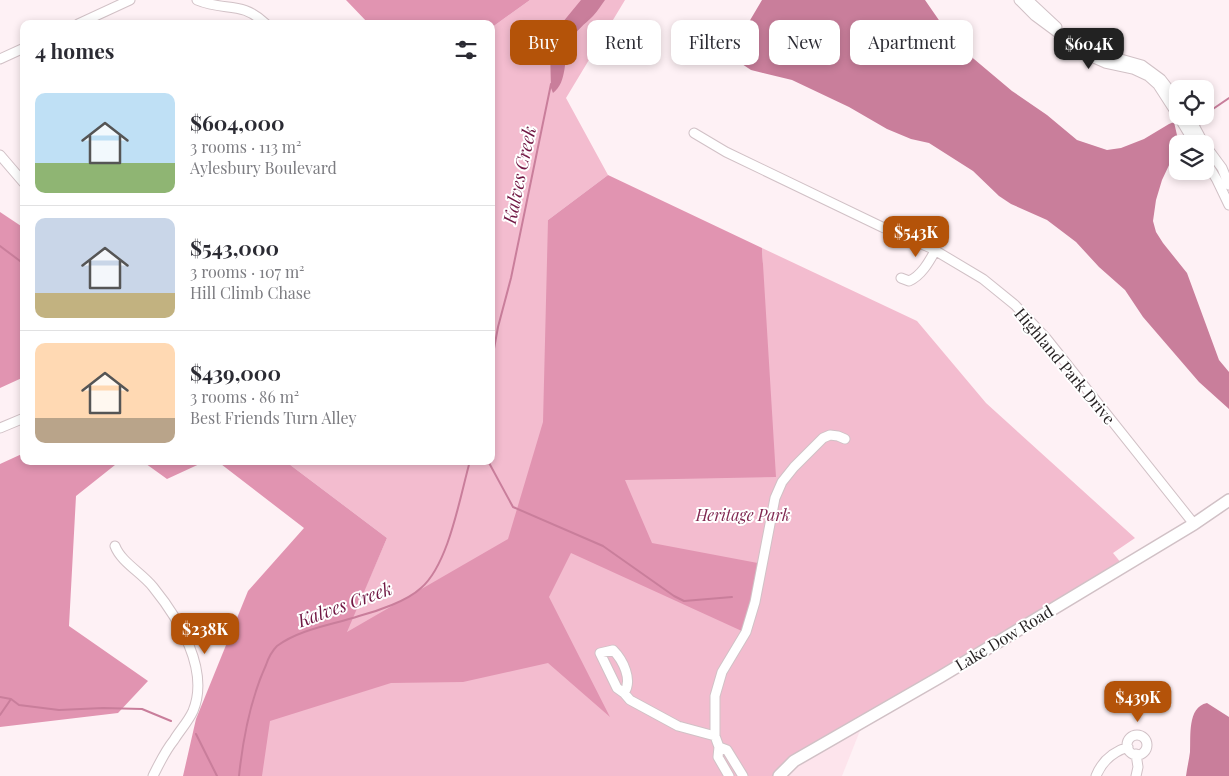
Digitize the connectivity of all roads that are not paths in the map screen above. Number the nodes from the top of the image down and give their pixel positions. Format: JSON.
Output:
{"nodes":[{"id":1,"x":130,"y":0,"type":"edge"},
{"id":2,"x":197,"y":0,"type":"edge"},
{"id":3,"x":1022,"y":0,"type":"edge"},
{"id":4,"x":87,"y":20,"type":"edge"},
{"id":5,"x":262,"y":20,"type":"edge"},
{"id":6,"x":20,"y":50,"type":"edge"},
{"id":7,"x":0,"y":59,"type":"edge"},
{"id":8,"x":1169,"y":89,"type":"edge"},
{"id":9,"x":1169,"y":102,"type":"edge"},
{"id":10,"x":694,"y":133,"type":"dead end"},
{"id":11,"x":0,"y":155,"type":"edge"},
{"id":12,"x":1214,"y":157,"type":"edge"},
{"id":13,"x":1214,"y":174,"type":"edge"},
{"id":14,"x":20,"y":178,"type":"edge"},
{"id":15,"x":1229,"y":185,"type":"edge"},
{"id":16,"x":1229,"y":205,"type":"edge"},
{"id":17,"x":935,"y":251,"type":"junction"},
{"id":18,"x":901,"y":278,"type":"dead end"},
{"id":19,"x":20,"y":420,"type":"edge"},
{"id":20,"x":0,"y":428,"type":"edge"},
{"id":21,"x":844,"y":439,"type":"dead end"},
{"id":22,"x":1229,"y":500,"type":"edge"},
{"id":23,"x":1194,"y":524,"type":"junction"},
{"id":24,"x":115,"y":546,"type":"dead end"},
{"id":25,"x":624,"y":692,"type":"junction"},
{"id":26,"x":715,"y":736,"type":"junction"},
{"id":27,"x":1128,"y":747,"type":"junction"},
{"id":28,"x":719,"y":748,"type":"junction"},
{"id":29,"x":1136,"y":754,"type":"junction"},
{"id":30,"x":153,"y":776,"type":"edge"},
{"id":31,"x":729,"y":776,"type":"edge"},
{"id":32,"x":743,"y":776,"type":"edge"},
{"id":33,"x":779,"y":776,"type":"edge"},
{"id":34,"x":1096,"y":776,"type":"edge"},
{"id":35,"x":1136,"y":776,"type":"edge"}],
"edges":[{"from":1,"to":4,"type":"street"},
{"from":2,"to":5,"type":"street"},
{"from":3,"to":8,"type":"street"},
{"from":3,"to":9,"type":"street"},
{"from":6,"to":7,"type":"street"},
{"from":10,"to":17,"type":"street","name":"Highland Park Drive"},
{"from":11,"to":14,"type":"street"},
{"from":12,"to":15,"type":"street"},
{"from":13,"to":16,"type":"street"},
{"from":17,"to":18,"type":"street"},
{"from":17,"to":23,"type":"street","name":"Highland Park Drive"},
{"from":19,"to":20,"type":"street"},
{"from":21,"to":26,"type":"street"},
{"from":22,"to":23,"type":"street","name":"Lake Dow Road"},
{"from":23,"to":33,"type":"street","name":"Lake Dow Road"},
{"from":24,"to":30,"type":"street"},
{"from":25,"to":25,"type":"street"},
{"from":25,"to":26,"type":"street"},
{"from":26,"to":28,"type":"street"},
{"from":27,"to":29,"type":"street"},
{"from":27,"to":29,"type":"street"},
{"from":27,"to":34,"type":"street"},
{"from":28,"to":31,"type":"street"},
{"from":28,"to":32,"type":"street"},
{"from":29,"to":35,"type":"street"}]}
